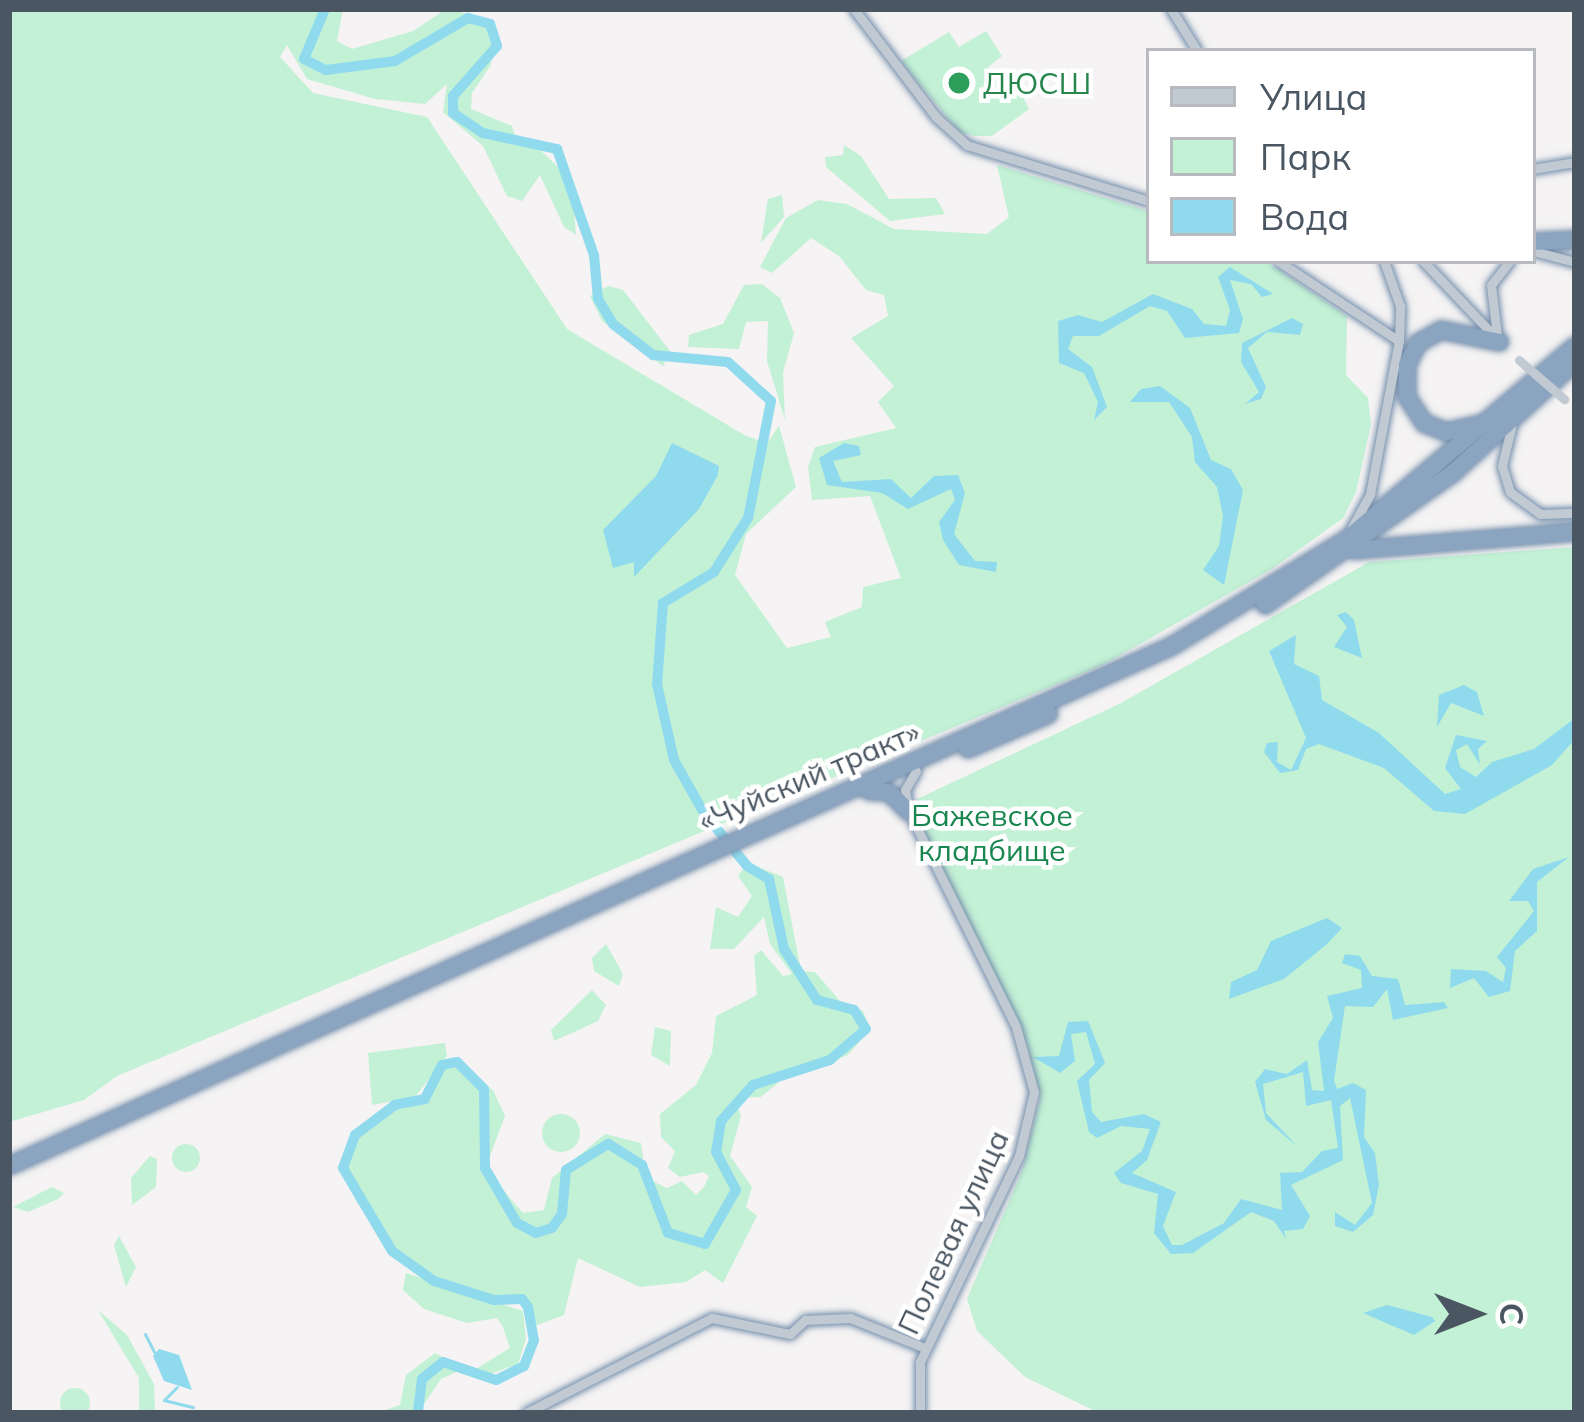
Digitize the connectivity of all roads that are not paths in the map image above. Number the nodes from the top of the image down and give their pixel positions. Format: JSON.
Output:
{"nodes":[{"id":1,"x":854,"y":9,"type":"edge"},
{"id":2,"x":1171,"y":9,"type":"edge"},
{"id":3,"x":1195,"y":48,"type":"edge"},
{"id":4,"x":1575,"y":162,"type":"edge"},
{"id":5,"x":1536,"y":168,"type":"edge"},
{"id":6,"x":1146,"y":200,"type":"edge"},
{"id":7,"x":1575,"y":240,"type":"edge"},
{"id":8,"x":1536,"y":242,"type":"edge"},
{"id":9,"x":1536,"y":252,"type":"edge"},
{"id":10,"x":1575,"y":262,"type":"edge"},
{"id":11,"x":1288,"y":264,"type":"edge"},
{"id":12,"x":1385,"y":264,"type":"edge"},
{"id":13,"x":1426,"y":264,"type":"edge"},
{"id":14,"x":1507,"y":264,"type":"edge"},
{"id":15,"x":1400,"y":341,"type":"junction"},
{"id":16,"x":1499,"y":341,"type":"junction"},
{"id":17,"x":1575,"y":346,"type":"edge"},
{"id":18,"x":1575,"y":362,"type":"edge"},
{"id":19,"x":1575,"y":407,"type":"edge"},
{"id":20,"x":1492,"y":420,"type":"junction"},
{"id":21,"x":1513,"y":422,"type":"junction"},
{"id":22,"x":1575,"y":513,"type":"edge"},
{"id":23,"x":1575,"y":532,"type":"edge"},
{"id":24,"x":1350,"y":544,"type":"junction"},
{"id":25,"x":916,"y":771,"type":"junction"},
{"id":26,"x":869,"y":791,"type":"junction"},
{"id":27,"x":909,"y":812,"type":"junction"},
{"id":28,"x":758,"y":832,"type":"junction"},
{"id":29,"x":713,"y":852,"type":"junction"},
{"id":30,"x":9,"y":1166,"type":"edge"},
{"id":31,"x":9,"y":1178,"type":"edge"},
{"id":32,"x":925,"y":1348,"type":"junction"},
{"id":33,"x":526,"y":1413,"type":"edge"},
{"id":34,"x":920,"y":1413,"type":"edge"}],
"edges":[{"from":1,"to":6,"type":"street"},
{"from":2,"to":3,"type":"street"},
{"from":4,"to":5,"type":"street"},
{"from":7,"to":8,"type":"highway"},
{"from":9,"to":10,"type":"street"},
{"from":11,"to":15,"type":"street"},
{"from":12,"to":15,"type":"street"},
{"from":13,"to":16,"type":"street"},
{"from":14,"to":16,"type":"street"},
{"from":15,"to":24,"type":"street"},
{"from":16,"to":19,"type":"street","bridge":true},
{"from":16,"to":20,"type":"highway"},
{"from":17,"to":20,"type":"highway","name":"«Чуйский тракт»"},
{"from":18,"to":21,"type":"highway","name":"«Чуйский тракт»"},
{"from":20,"to":24,"type":"highway","name":"«Чуйский тракт»"},
{"from":21,"to":22,"type":"street"},
{"from":21,"to":24,"type":"highway","name":"«Чуйский тракт»"},
{"from":23,"to":24,"type":"highway"},
{"from":24,"to":25,"type":"highway","name":"«Чуйский тракт»"},
{"from":24,"to":28,"type":"highway","name":"«Чуйский тракт»"},
{"from":25,"to":26,"type":"highway","name":"«Чуйский тракт»"},
{"from":25,"to":27,"type":"street"},
{"from":26,"to":27,"type":"highway"},
{"from":26,"to":28,"type":"highway","name":"«Чуйский тракт»"},
{"from":27,"to":32,"type":"street","name":"Полевая улица"},
{"from":28,"to":29,"type":"highway","name":"«Чуйский тракт»"},
{"from":29,"to":30,"type":"highway","name":"«Чуйский тракт»"},
{"from":29,"to":31,"type":"highway","name":"«Чуйский тракт»"},
{"from":32,"to":33,"type":"street"},
{"from":32,"to":34,"type":"street","name":"Полевая улица"}]}
